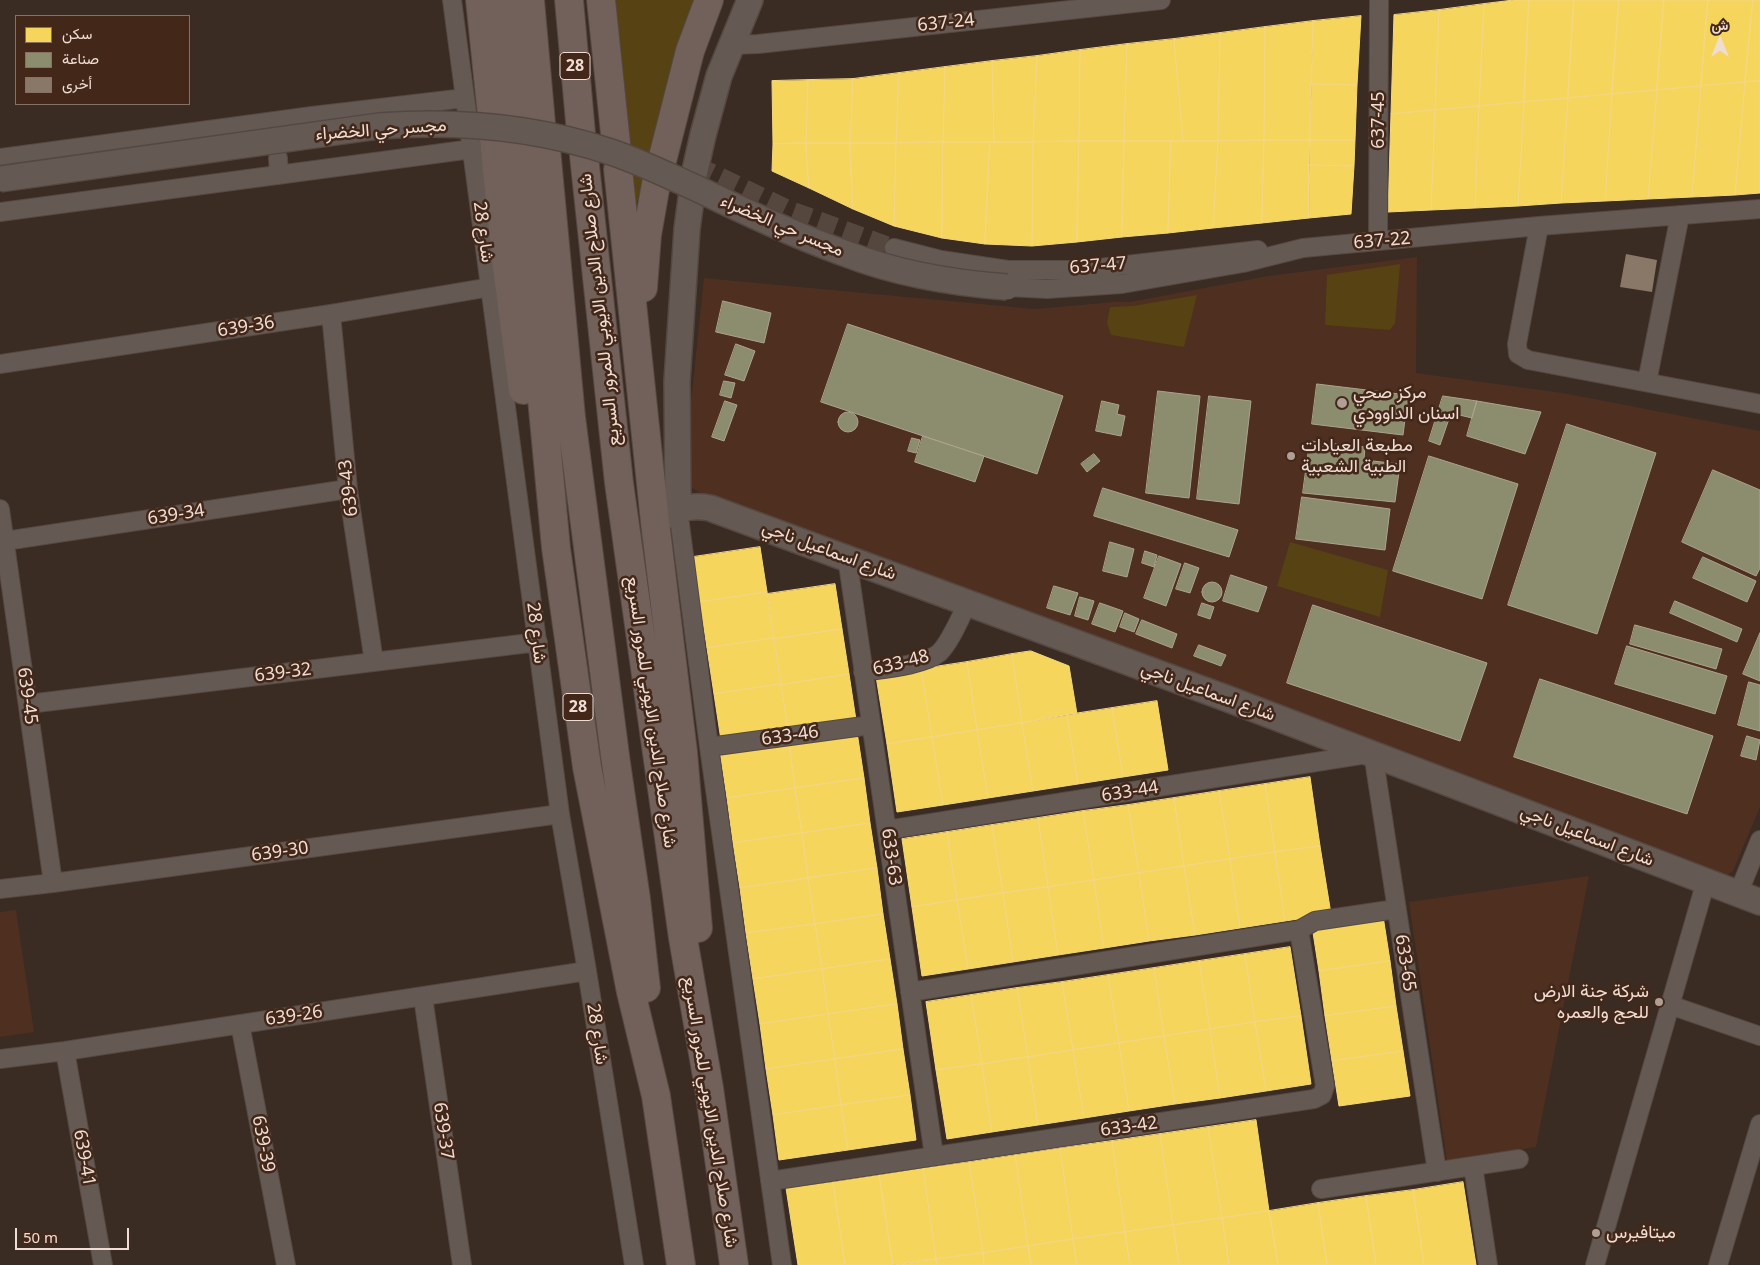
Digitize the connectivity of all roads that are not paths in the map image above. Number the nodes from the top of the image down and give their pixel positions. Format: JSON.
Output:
{"nodes":[{"id":1,"x":452,"y":0,"type":"edge"},
{"id":2,"x":480,"y":0,"type":"edge"},
{"id":3,"x":504,"y":0,"type":"edge"},
{"id":4,"x":530,"y":0,"type":"edge"},
{"id":5,"x":569,"y":0,"type":"edge"},
{"id":6,"x":601,"y":0,"type":"edge"},
{"id":7,"x":709,"y":0,"type":"edge"},
{"id":8,"x":750,"y":0,"type":"edge"},
{"id":9,"x":1161,"y":0,"type":"edge"},
{"id":10,"x":1379,"y":0,"type":"edge"},
{"id":11,"x":732,"y":45,"type":"junction"},
{"id":12,"x":465,"y":98,"type":"junction"},
{"id":13,"x":511,"y":134,"type":"junction"},
{"id":14,"x":0,"y":158,"type":"edge"},
{"id":15,"x":0,"y":179,"type":"edge"},
{"id":16,"x":1760,"y":209,"type":"edge"},
{"id":17,"x":0,"y":212,"type":"edge"},
{"id":18,"x":1680,"y":214,"type":"junction"},
{"id":19,"x":1539,"y":226,"type":"junction"},
{"id":20,"x":1378,"y":241,"type":"junction"},
{"id":21,"x":894,"y":248,"type":"tunnel mouth"},
{"id":22,"x":1303,"y":248,"type":"junction"},
{"id":23,"x":491,"y":287,"type":"junction"},
{"id":24,"x":1006,"y":287,"type":"joint"},
{"id":25,"x":331,"y":314,"type":"junction"},
{"id":26,"x":0,"y":364,"type":"edge"},
{"id":27,"x":640,"y":374,"type":"junction"},
{"id":28,"x":1647,"y":382,"type":"junction"},
{"id":29,"x":1760,"y":404,"type":"edge"},
{"id":30,"x":348,"y":489,"type":"junction"},
{"id":31,"x":0,"y":509,"type":"edge"},
{"id":32,"x":667,"y":515,"type":"junction"},
{"id":33,"x":5,"y":541,"type":"junction"},
{"id":34,"x":847,"y":557,"type":"junction"},
{"id":35,"x":968,"y":602,"type":"junction"},
{"id":36,"x":538,"y":642,"type":"junction"},
{"id":37,"x":374,"y":662,"type":"junction"},
{"id":38,"x":864,"y":672,"type":"junction"},
{"id":39,"x":28,"y":704,"type":"junction"},
{"id":40,"x":871,"y":725,"type":"junction"},
{"id":41,"x":709,"y":747,"type":"junction"},
{"id":42,"x":1373,"y":754,"type":"junction"},
{"id":43,"x":560,"y":814,"type":"junction"},
{"id":44,"x":887,"y":830,"type":"junction"},
{"id":45,"x":1760,"y":840,"type":"edge"},
{"id":46,"x":1706,"y":881,"type":"junction"},
{"id":47,"x":53,"y":883,"type":"junction"},
{"id":48,"x":0,"y":889,"type":"edge"},
{"id":49,"x":1749,"y":898,"type":"edge"},
{"id":50,"x":1396,"y":909,"type":"junction"},
{"id":51,"x":1299,"y":930,"type":"junction"},
{"id":52,"x":587,"y":971,"type":"junction"},
{"id":53,"x":910,"y":992,"type":"junction"},
{"id":54,"x":423,"y":997,"type":"junction"},
{"id":55,"x":1670,"y":1005,"type":"junction"},
{"id":56,"x":240,"y":1024,"type":"junction"},
{"id":57,"x":1760,"y":1036,"type":"edge"},
{"id":58,"x":65,"y":1051,"type":"junction"},
{"id":59,"x":0,"y":1059,"type":"edge"},
{"id":60,"x":709,"y":1088,"type":"junction"},
{"id":61,"x":656,"y":1096,"type":"junction"},
{"id":62,"x":1760,"y":1124,"type":"edge"},
{"id":63,"x":934,"y":1156,"type":"junction"},
{"id":64,"x":1519,"y":1159,"type":"dead end"},
{"id":65,"x":1473,"y":1166,"type":"junction"},
{"id":66,"x":1437,"y":1172,"type":"junction"},
{"id":67,"x":770,"y":1181,"type":"junction"},
{"id":68,"x":1321,"y":1189,"type":"dead end"},
{"id":69,"x":103,"y":1265,"type":"edge"},
{"id":70,"x":286,"y":1265,"type":"edge"},
{"id":71,"x":462,"y":1265,"type":"edge"},
{"id":72,"x":634,"y":1265,"type":"edge"},
{"id":73,"x":681,"y":1265,"type":"edge"},
{"id":74,"x":734,"y":1265,"type":"edge"},
{"id":75,"x":782,"y":1265,"type":"edge"},
{"id":76,"x":1488,"y":1265,"type":"edge"},
{"id":77,"x":1595,"y":1265,"type":"edge"},
{"id":78,"x":1718,"y":1265,"type":"edge"}],
"edges":[{"from":1,"to":12,"type":"street","name":"شارع 28"},
{"from":2,"to":13,"type":"highway"},
{"from":3,"to":13,"type":"highway","number":"28"},
{"from":4,"to":13,"type":"highway","number":"28"},
{"from":5,"to":60,"type":"highway","name":"شارع صلاح الدين الايوبي للمرور السريع","number":"28"},
{"from":6,"to":27,"type":"highway"},
{"from":7,"to":27,"type":"highway"},
{"from":8,"to":11,"type":"street"},
{"from":9,"to":11,"type":"street","name":"637-24"},
{"from":10,"to":20,"type":"street","name":"637-45"},
{"from":11,"to":32,"type":"street"},
{"from":12,"to":13,"type":"street","name":"شارع 28"},
{"from":12,"to":14,"type":"street"},
{"from":13,"to":17,"type":"street"},
{"from":13,"to":23,"type":"street","name":"شارع 28"},
{"from":13,"to":61,"type":"highway","number":"28"},
{"from":13,"to":61,"type":"highway","number":"28"},
{"from":15,"to":24,"type":"street","name":"مجسر حي الخضراء","bridge":true},
{"from":16,"to":18,"type":"street","name":"637-22"},
{"from":18,"to":19,"type":"street","name":"637-22"},
{"from":18,"to":28,"type":"street"},
{"from":19,"to":20,"type":"street","name":"637-22"},
{"from":19,"to":28,"type":"street"},
{"from":20,"to":22,"type":"street","name":"637-22"},
{"from":21,"to":22,"type":"street","name":"637-47"},
{"from":22,"to":24,"type":"street","name":"637-22"},
{"from":23,"to":25,"type":"street","name":"639-36"},
{"from":23,"to":36,"type":"street","name":"شارع 28"},
{"from":25,"to":26,"type":"street","name":"639-36"},
{"from":25,"to":30,"type":"street","name":"639-43"},
{"from":27,"to":32,"type":"highway"},
{"from":28,"to":29,"type":"street"},
{"from":30,"to":33,"type":"street","name":"639-34"},
{"from":30,"to":37,"type":"street","name":"639-43"},
{"from":31,"to":33,"type":"street","name":"639-45"},
{"from":32,"to":34,"type":"street","name":"شارع اسماعيل ناجي"},
{"from":32,"to":41,"type":"street"},
{"from":32,"to":60,"type":"highway"},
{"from":33,"to":39,"type":"street","name":"639-45"},
{"from":34,"to":35,"type":"street","name":"شارع اسماعيل ناجي"},
{"from":34,"to":38,"type":"street","name":"633-63"},
{"from":35,"to":38,"type":"street","name":"633-48"},
{"from":35,"to":42,"type":"street","name":"شارع اسماعيل ناجي"},
{"from":36,"to":37,"type":"street","name":"639-32"},
{"from":36,"to":43,"type":"street","name":"شارع 28"},
{"from":37,"to":39,"type":"street","name":"639-32"},
{"from":38,"to":40,"type":"street","name":"633-63"},
{"from":39,"to":47,"type":"street","name":"639-45"},
{"from":40,"to":41,"type":"street","name":"633-46"},
{"from":40,"to":44,"type":"street","name":"633-63"},
{"from":41,"to":67,"type":"street"},
{"from":42,"to":44,"type":"street","name":"633-44"},
{"from":42,"to":46,"type":"street","name":"شارع اسماعيل ناجي"},
{"from":42,"to":50,"type":"street","name":"633-65"},
{"from":43,"to":47,"type":"street","name":"639-30"},
{"from":43,"to":52,"type":"street","name":"شارع 28"},
{"from":44,"to":53,"type":"street","name":"633-63"},
{"from":45,"to":49,"type":"street"},
{"from":46,"to":49,"type":"street","name":"شارع اسماعيل ناجي"},
{"from":46,"to":55,"type":"street"},
{"from":47,"to":48,"type":"street","name":"639-30"},
{"from":50,"to":51,"type":"street"},
{"from":50,"to":66,"type":"street","name":"633-65"},
{"from":51,"to":53,"type":"street"},
{"from":51,"to":63,"type":"street","name":"633-42"},
{"from":52,"to":54,"type":"street","name":"639-26"},
{"from":52,"to":72,"type":"street","name":"شارع 28"},
{"from":53,"to":63,"type":"street","name":"633-63"},
{"from":54,"to":56,"type":"street","name":"639-26"},
{"from":54,"to":71,"type":"street","name":"639-37"},
{"from":55,"to":57,"type":"street"},
{"from":55,"to":77,"type":"street"},
{"from":56,"to":58,"type":"street","name":"639-26"},
{"from":56,"to":70,"type":"street","name":"639-39"},
{"from":58,"to":59,"type":"street","name":"639-26"},
{"from":58,"to":69,"type":"street","name":"639-41"},
{"from":60,"to":74,"type":"highway","name":"شارع صلاح الدين الايوبي للمرور السريع","number":"28"},
{"from":61,"to":73,"type":"highway","number":"28"},
{"from":62,"to":78,"type":"street"},
{"from":63,"to":67,"type":"street","name":"633-42"},
{"from":64,"to":65,"type":"street"},
{"from":65,"to":66,"type":"street"},
{"from":65,"to":76,"type":"street"},
{"from":66,"to":68,"type":"street"},
{"from":67,"to":75,"type":"street"}]}
